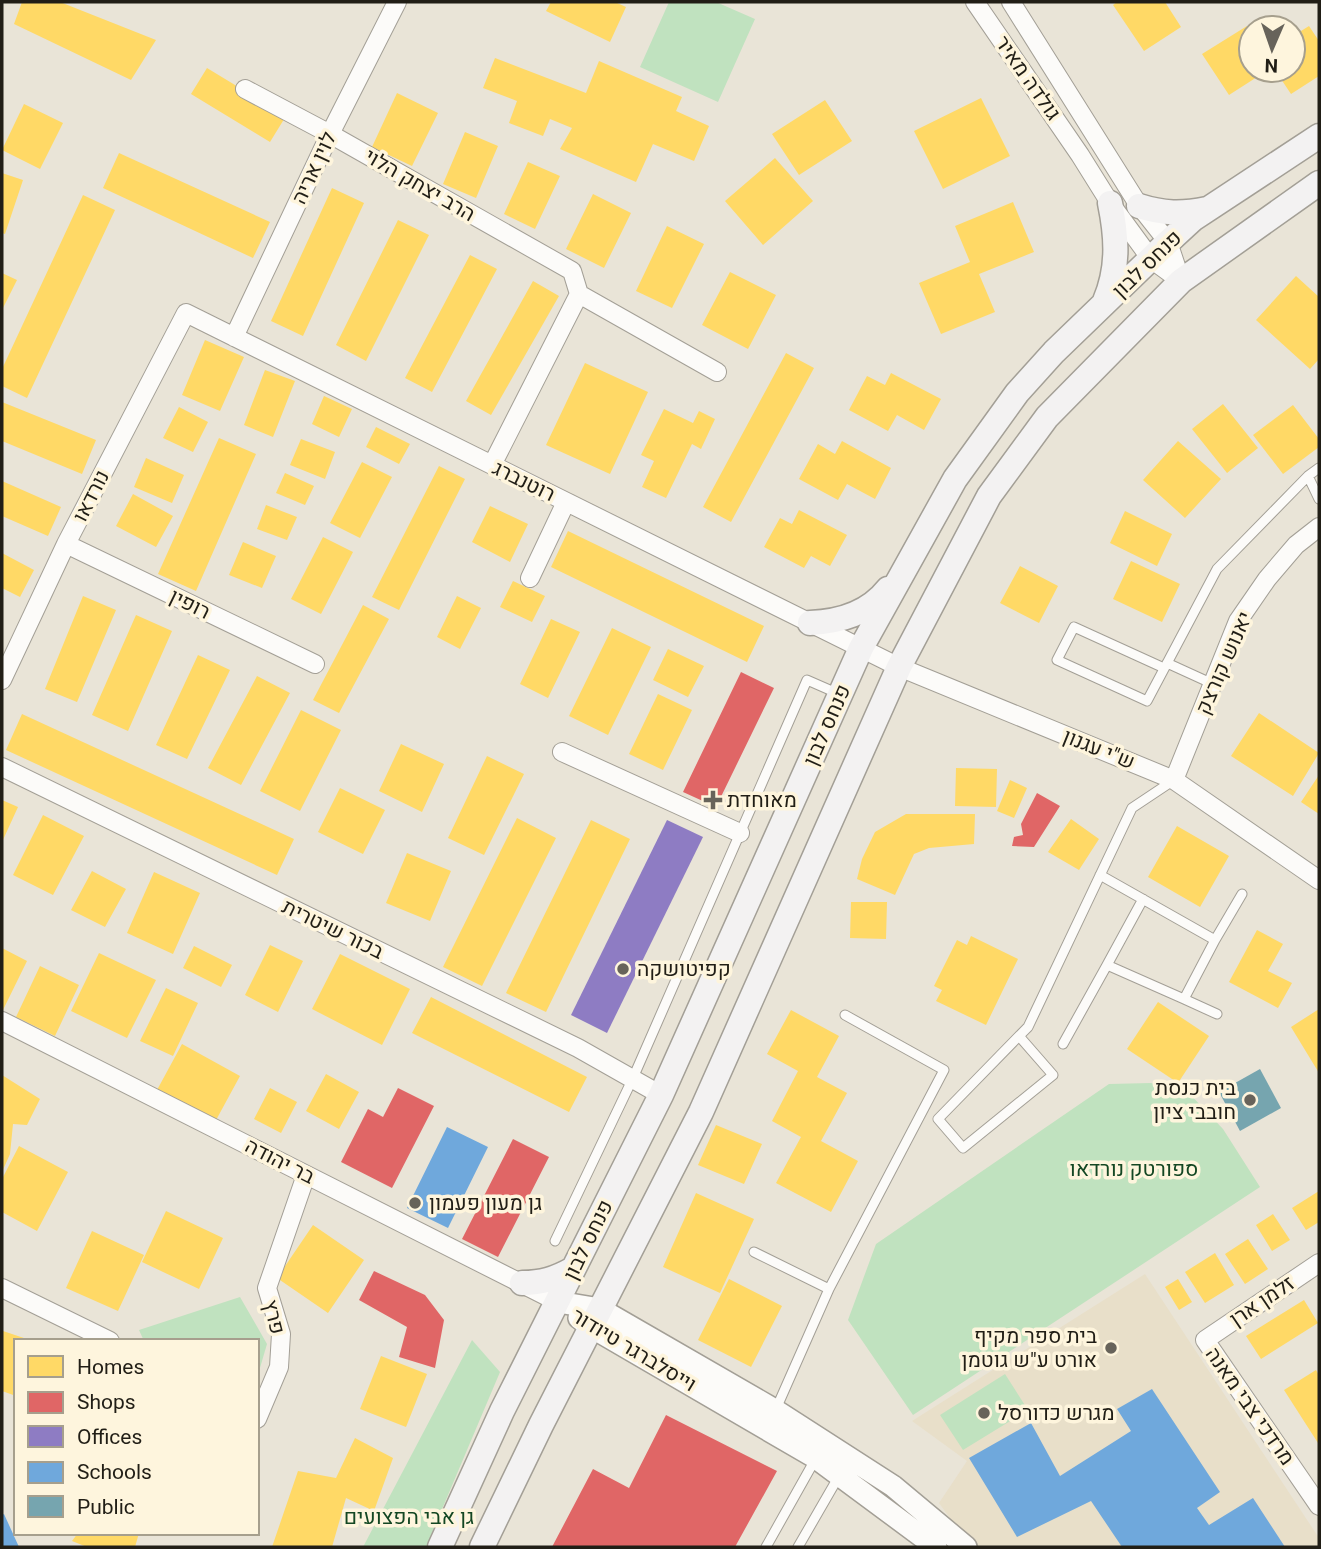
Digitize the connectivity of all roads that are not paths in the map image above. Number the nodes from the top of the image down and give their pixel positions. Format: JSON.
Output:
{"nodes":[{"id":1,"x":397,"y":2,"type":"edge"},
{"id":2,"x":975,"y":2,"type":"edge"},
{"id":3,"x":1011,"y":2,"type":"edge"},
{"id":4,"x":245,"y":89,"type":"dead end"},
{"id":5,"x":330,"y":134,"type":"junction"},
{"id":6,"x":1319,"y":136,"type":"edge"},
{"id":7,"x":1099,"y":141,"type":"junction"},
{"id":8,"x":1080,"y":155,"type":"junction"},
{"id":9,"x":1319,"y":183,"type":"edge"},
{"id":10,"x":1110,"y":203,"type":"junction"},
{"id":11,"x":1139,"y":206,"type":"junction"},
{"id":12,"x":1211,"y":208,"type":"junction"},
{"id":13,"x":1159,"y":251,"type":"junction"},
{"id":14,"x":1181,"y":281,"type":"junction"},
{"id":15,"x":579,"y":294,"type":"junction"},
{"id":16,"x":1103,"y":307,"type":"junction"},
{"id":17,"x":186,"y":313,"type":"joint"},
{"id":18,"x":234,"y":337,"type":"junction"},
{"id":19,"x":717,"y":372,"type":"dead end"},
{"id":20,"x":492,"y":465,"type":"junction"},
{"id":21,"x":1319,"y":468,"type":"edge"},
{"id":22,"x":1308,"y":476,"type":"junction"},
{"id":23,"x":1319,"y":499,"type":"edge"},
{"id":24,"x":566,"y":502,"type":"junction"},
{"id":25,"x":1319,"y":527,"type":"edge"},
{"id":26,"x":66,"y":544,"type":"junction"},
{"id":27,"x":908,"y":564,"type":"junction"},
{"id":28,"x":530,"y":578,"type":"dead end"},
{"id":29,"x":810,"y":623,"type":"junction"},
{"id":30,"x":862,"y":649,"type":"junction"},
{"id":31,"x":315,"y":664,"type":"dead end"},
{"id":32,"x":1165,"y":666,"type":"junction"},
{"id":33,"x":899,"y":667,"type":"junction"},
{"id":34,"x":2,"y":680,"type":"edge"},
{"id":35,"x":1213,"y":684,"type":"junction"},
{"id":36,"x":840,"y":695,"type":"junction"},
{"id":37,"x":562,"y":752,"type":"dead end"},
{"id":38,"x":2,"y":767,"type":"edge"},
{"id":39,"x":1174,"y":780,"type":"junction"},
{"id":40,"x":740,"y":833,"type":"junction"},
{"id":41,"x":1100,"y":875,"type":"junction"},
{"id":42,"x":1319,"y":880,"type":"edge"},
{"id":43,"x":1242,"y":894,"type":"dead end"},
{"id":44,"x":1143,"y":899,"type":"junction"},
{"id":45,"x":1215,"y":940,"type":"junction"},
{"id":46,"x":1107,"y":965,"type":"junction"},
{"id":47,"x":1184,"y":999,"type":"junction"},
{"id":48,"x":1217,"y":1014,"type":"dead end"},
{"id":49,"x":845,"y":1015,"type":"dead end"},
{"id":50,"x":2,"y":1021,"type":"edge"},
{"id":51,"x":1019,"y":1036,"type":"junction"},
{"id":52,"x":1063,"y":1044,"type":"dead end"},
{"id":53,"x":633,"y":1078,"type":"junction"},
{"id":54,"x":661,"y":1095,"type":"junction"},
{"id":55,"x":306,"y":1175,"type":"junction"},
{"id":56,"x":555,"y":1241,"type":"dead end"},
{"id":57,"x":754,"y":1252,"type":"dead end"},
{"id":58,"x":1319,"y":1263,"type":"edge"},
{"id":59,"x":573,"y":1269,"type":"junction"},
{"id":60,"x":522,"y":1283,"type":"junction"},
{"id":61,"x":2,"y":1288,"type":"edge"},
{"id":62,"x":829,"y":1289,"type":"junction"},
{"id":63,"x":558,"y":1302,"type":"junction"},
{"id":64,"x":596,"y":1318,"type":"junction"},
{"id":65,"x":106,"y":1339,"type":"edge"},
{"id":66,"x":1205,"y":1340,"type":"joint"},
{"id":67,"x":259,"y":1414,"type":"edge"},
{"id":68,"x":770,"y":1419,"type":"junction"},
{"id":69,"x":816,"y":1458,"type":"junction"},
{"id":70,"x":839,"y":1476,"type":"junction"},
{"id":71,"x":1319,"y":1506,"type":"edge"},
{"id":72,"x":440,"y":1547,"type":"edge"},
{"id":73,"x":482,"y":1547,"type":"edge"},
{"id":74,"x":766,"y":1547,"type":"edge"},
{"id":75,"x":798,"y":1547,"type":"edge"},
{"id":76,"x":936,"y":1547,"type":"edge"},
{"id":77,"x":966,"y":1547,"type":"edge"}],
"edges":[{"from":1,"to":5,"type":"street","name":"לוין אריה"},
{"from":2,"to":8,"type":"street","name":"גולדה מאיר"},
{"from":3,"to":7,"type":"street","name":"גולדה מאיר"},
{"from":4,"to":5,"type":"street","name":"הרב יצחק הלוי"},
{"from":5,"to":15,"type":"street","name":"הרב יצחק הלוי"},
{"from":5,"to":18,"type":"street","name":"לוין אריה"},
{"from":6,"to":12,"type":"main road","name":"פנחס לבון"},
{"from":7,"to":8,"type":"street"},
{"from":7,"to":11,"type":"street","name":"גולדה מאיר"},
{"from":8,"to":10,"type":"street","name":"גולדה מאיר"},
{"from":9,"to":14,"type":"main road","name":"פנחס לבון"},
{"from":10,"to":13,"type":"street","name":"גולדה מאיר"},
{"from":10,"to":16,"type":"main road"},
{"from":11,"to":12,"type":"main road"},
{"from":11,"to":13,"type":"street","name":"גולדה מאיר"},
{"from":12,"to":13,"type":"main road","name":"פנחס לבון"},
{"from":13,"to":14,"type":"street","name":"גולדה מאיר"},
{"from":13,"to":16,"type":"main road","name":"פנחס לבון"},
{"from":14,"to":33,"type":"main road","name":"פנחס לבון"},
{"from":15,"to":19,"type":"street"},
{"from":15,"to":20,"type":"street"},
{"from":16,"to":27,"type":"main road","name":"פנחס לבון"},
{"from":17,"to":18,"type":"street","name":"רוטנברג"},
{"from":17,"to":26,"type":"street","name":"נורדאו"},
{"from":18,"to":20,"type":"street","name":"רוטנברג"},
{"from":20,"to":24,"type":"street","name":"רוטנברג"},
{"from":21,"to":22,"type":"lane"},
{"from":22,"to":23,"type":"lane"},
{"from":22,"to":32,"type":"lane"},
{"from":24,"to":28,"type":"street"},
{"from":24,"to":29,"type":"street","name":"רוטנברג"},
{"from":25,"to":35,"type":"street","name":"יאנוש קורצק"},
{"from":26,"to":31,"type":"street","name":"רופין"},
{"from":26,"to":34,"type":"street","name":"נורדאו"},
{"from":27,"to":29,"type":"main road"},
{"from":27,"to":30,"type":"main road","name":"פנחס לבון"},
{"from":29,"to":30,"type":"street","name":"רוטנברג"},
{"from":30,"to":33,"type":"street","name":"ש\"י עגנון"},
{"from":30,"to":36,"type":"main road","name":"פנחס לבון"},
{"from":32,"to":32,"type":"lane"},
{"from":32,"to":35,"type":"lane"},
{"from":33,"to":39,"type":"street","name":"ש\"י עגנון"},
{"from":33,"to":64,"type":"main road","name":"פנחס לבון"},
{"from":35,"to":39,"type":"street","name":"יאנוש קורצק"},
{"from":36,"to":40,"type":"lane"},
{"from":36,"to":54,"type":"main road","name":"פנחס לבון"},
{"from":37,"to":40,"type":"street"},
{"from":38,"to":53,"type":"street","name":"בכור שיטרית"},
{"from":39,"to":41,"type":"lane"},
{"from":39,"to":42,"type":"street","name":"ש\"י עגנון"},
{"from":40,"to":53,"type":"lane"},
{"from":41,"to":44,"type":"lane"},
{"from":41,"to":51,"type":"lane"},
{"from":43,"to":45,"type":"lane"},
{"from":44,"to":45,"type":"lane"},
{"from":44,"to":46,"type":"lane"},
{"from":45,"to":47,"type":"lane"},
{"from":46,"to":47,"type":"lane"},
{"from":46,"to":52,"type":"lane"},
{"from":47,"to":48,"type":"lane"},
{"from":49,"to":62,"type":"lane"},
{"from":50,"to":55,"type":"street","name":"בר יהודה"},
{"from":51,"to":51,"type":"lane"},
{"from":53,"to":54,"type":"street","name":"בכור שיטרית"},
{"from":53,"to":56,"type":"lane"},
{"from":54,"to":59,"type":"main road","name":"פנחס לבון"},
{"from":55,"to":60,"type":"street","name":"בר יהודה"},
{"from":55,"to":67,"type":"street","name":"פרץ"},
{"from":57,"to":62,"type":"lane"},
{"from":58,"to":66,"type":"street","name":"זלמן ארן"},
{"from":59,"to":60,"type":"main road"},
{"from":59,"to":63,"type":"main road","name":"פנחס לבון"},
{"from":60,"to":63,"type":"street","name":"בר יהודה"},
{"from":61,"to":65,"type":"street"},
{"from":62,"to":68,"type":"lane"},
{"from":63,"to":64,"type":"street","name":"וייסלברגר טיודור"},
{"from":63,"to":72,"type":"main road","name":"פנחס לבון"},
{"from":64,"to":68,"type":"street","name":"וייסלברגר טיודור"},
{"from":64,"to":73,"type":"main road","name":"פנחס לבון"},
{"from":66,"to":71,"type":"street","name":"מרדכי צבי מאנה"},
{"from":68,"to":69,"type":"street","name":"וייסלברגר טיודור"},
{"from":68,"to":77,"type":"street","name":"וייסלברגר טיודור"},
{"from":69,"to":70,"type":"street","name":"וייסלברגר טיודור"},
{"from":69,"to":74,"type":"lane"},
{"from":70,"to":75,"type":"lane"},
{"from":70,"to":76,"type":"street","name":"וייסלברגר טיודור"}]}
